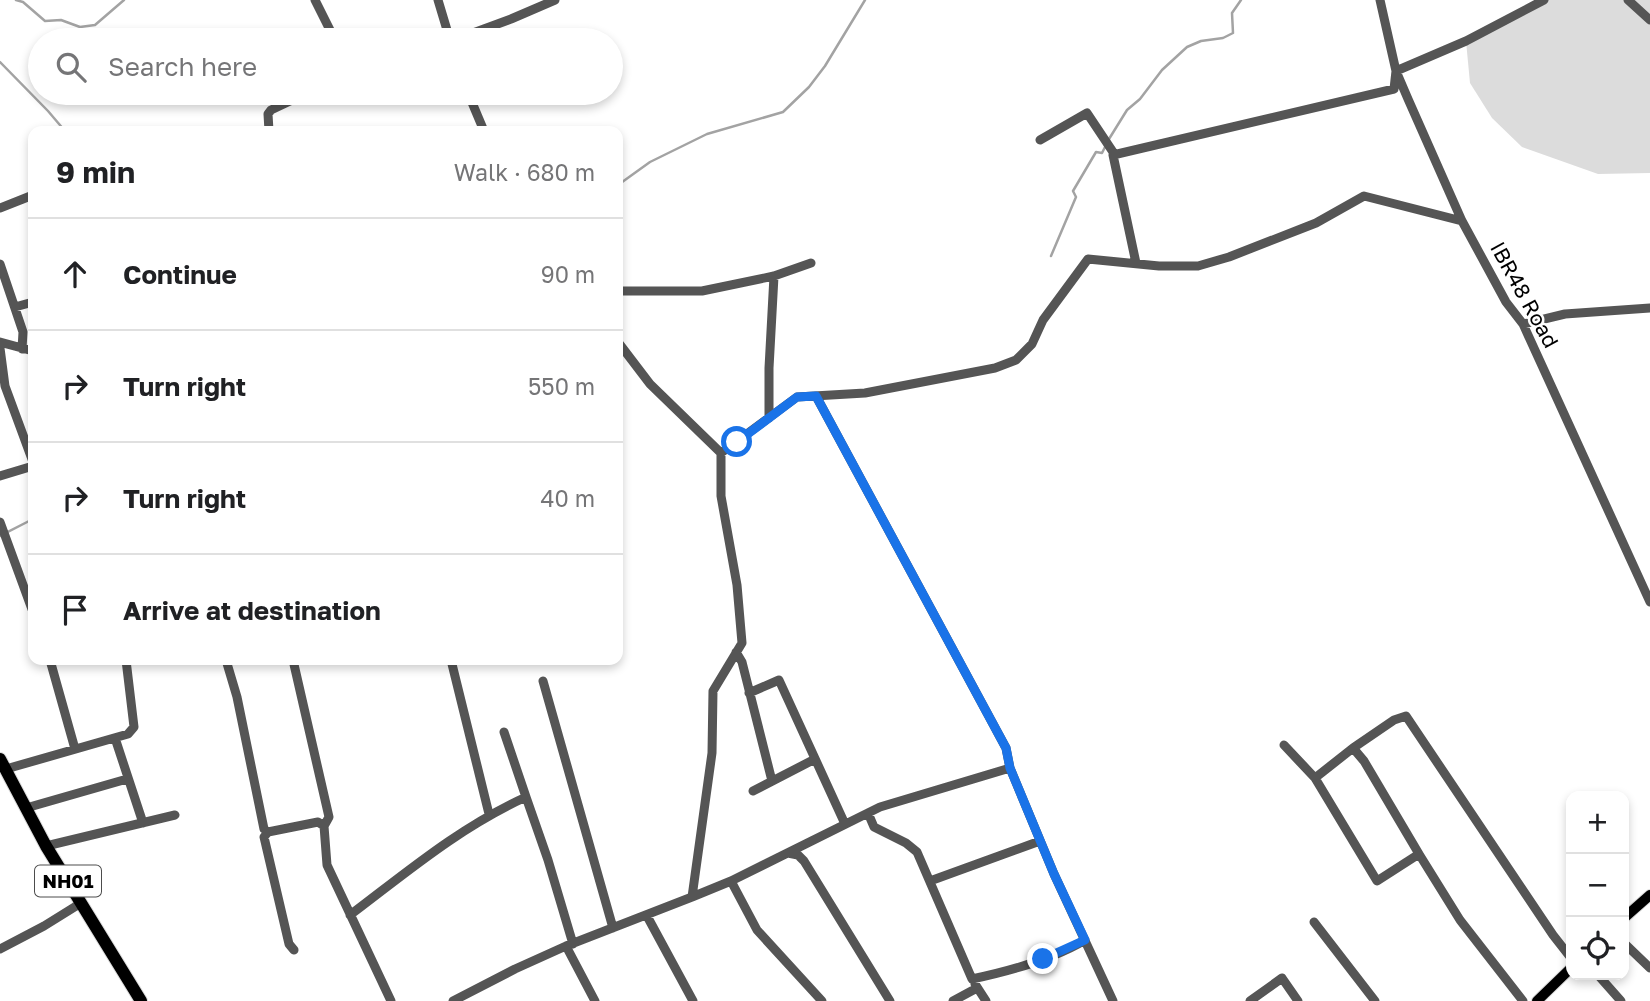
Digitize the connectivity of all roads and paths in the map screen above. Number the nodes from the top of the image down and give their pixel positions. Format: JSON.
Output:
{"nodes":[{"id":1,"x":315,"y":0,"type":"edge"},
{"id":2,"x":438,"y":0,"type":"edge"},
{"id":3,"x":555,"y":0,"type":"edge"},
{"id":4,"x":1380,"y":0,"type":"edge"},
{"id":5,"x":1544,"y":0,"type":"edge"},
{"id":6,"x":1628,"y":0,"type":"edge"},
{"id":7,"x":1650,"y":20,"type":"edge"},
{"id":8,"x":329,"y":28,"type":"edge"},
{"id":9,"x":446,"y":28,"type":"edge"},
{"id":10,"x":483,"y":28,"type":"edge"},
{"id":11,"x":1396,"y":71,"type":"junction"},
{"id":12,"x":282,"y":105,"type":"edge"},
{"id":13,"x":473,"y":105,"type":"edge"},
{"id":14,"x":269,"y":126,"type":"edge"},
{"id":15,"x":482,"y":126,"type":"edge"},
{"id":16,"x":1041,"y":140,"type":"dead end"},
{"id":17,"x":1115,"y":155,"type":"junction"},
{"id":18,"x":28,"y":197,"type":"edge"},
{"id":19,"x":0,"y":208,"type":"edge"},
{"id":20,"x":1462,"y":220,"type":"junction"},
{"id":21,"x":811,"y":263,"type":"dead end"},
{"id":22,"x":1136,"y":263,"type":"junction"},
{"id":23,"x":0,"y":264,"type":"edge"},
{"id":24,"x":774,"y":276,"type":"junction"},
{"id":25,"x":623,"y":291,"type":"edge"},
{"id":26,"x":28,"y":303,"type":"edge"},
{"id":27,"x":15,"y":307,"type":"junction"},
{"id":28,"x":1650,"y":308,"type":"edge"},
{"id":29,"x":1523,"y":324,"type":"junction"},
{"id":30,"x":0,"y":342,"type":"edge"},
{"id":31,"x":0,"y":348,"type":"edge"},
{"id":32,"x":22,"y":349,"type":"junction"},
{"id":33,"x":623,"y":349,"type":"edge"},
{"id":34,"x":28,"y":350,"type":"edge"},
{"id":35,"x":816,"y":396,"type":"junction"},
{"id":36,"x":769,"y":418,"type":"junction"},
{"id":37,"x":28,"y":450,"type":"edge"},
{"id":38,"x":721,"y":453,"type":"junction"},
{"id":39,"x":28,"y":466,"type":"edge"},
{"id":40,"x":0,"y":476,"type":"edge"},
{"id":41,"x":3,"y":529,"type":"edge"},
{"id":42,"x":28,"y":598,"type":"edge"},
{"id":43,"x":1650,"y":602,"type":"edge"},
{"id":44,"x":736,"y":652,"type":"junction"},
{"id":45,"x":51,"y":665,"type":"edge"},
{"id":46,"x":127,"y":665,"type":"edge"},
{"id":47,"x":227,"y":665,"type":"edge"},
{"id":48,"x":294,"y":665,"type":"edge"},
{"id":49,"x":452,"y":665,"type":"edge"},
{"id":50,"x":543,"y":681,"type":"dead end"},
{"id":51,"x":749,"y":693,"type":"junction"},
{"id":52,"x":504,"y":732,"type":"dead end"},
{"id":53,"x":115,"y":738,"type":"junction"},
{"id":54,"x":1284,"y":746,"type":"dead end"},
{"id":55,"x":1353,"y":748,"type":"junction"},
{"id":56,"x":75,"y":749,"type":"junction"},
{"id":57,"x":815,"y":759,"type":"junction"},
{"id":58,"x":3,"y":764,"type":"edge"},
{"id":59,"x":1010,"y":768,"type":"junction"},
{"id":60,"x":1315,"y":778,"type":"junction"},
{"id":61,"x":127,"y":779,"type":"junction"},
{"id":62,"x":772,"y":781,"type":"junction"},
{"id":63,"x":753,"y":791,"type":"dead end"},
{"id":64,"x":526,"y":797,"type":"junction"},
{"id":65,"x":26,"y":808,"type":"junction"},
{"id":66,"x":867,"y":813,"type":"junction"},
{"id":67,"x":489,"y":814,"type":"junction"},
{"id":68,"x":175,"y":815,"type":"dead end"},
{"id":69,"x":143,"y":823,"type":"junction"},
{"id":70,"x":845,"y":824,"type":"junction"},
{"id":71,"x":324,"y":826,"type":"junction"},
{"id":72,"x":268,"y":832,"type":"junction"},
{"id":73,"x":1040,"y":841,"type":"junction"},
{"id":74,"x":46,"y":846,"type":"junction"},
{"id":75,"x":788,"y":853,"type":"junction"},
{"id":76,"x":1419,"y":853,"type":"junction"},
{"id":77,"x":731,"y":881,"type":"junction"},
{"id":78,"x":930,"y":881,"type":"junction"},
{"id":79,"x":1650,"y":894,"type":"edge"},
{"id":80,"x":692,"y":897,"type":"junction"},
{"id":81,"x":81,"y":903,"type":"junction"},
{"id":82,"x":350,"y":915,"type":"junction"},
{"id":83,"x":647,"y":916,"type":"junction"},
{"id":84,"x":1625,"y":917,"type":"edge"},
{"id":85,"x":1314,"y":922,"type":"dead end"},
{"id":86,"x":613,"y":928,"type":"junction"},
{"id":87,"x":1085,"y":940,"type":"junction"},
{"id":88,"x":570,"y":945,"type":"junction"},
{"id":89,"x":1629,"y":948,"type":"edge"},
{"id":90,"x":0,"y":949,"type":"edge"},
{"id":91,"x":294,"y":950,"type":"dead end"},
{"id":92,"x":1566,"y":952,"type":"edge"},
{"id":93,"x":1650,"y":968,"type":"edge"},
{"id":94,"x":1566,"y":973,"type":"edge"},
{"id":95,"x":1602,"y":980,"type":"edge"},
{"id":96,"x":975,"y":984,"type":"junction"},
{"id":97,"x":141,"y":1001,"type":"edge"},
{"id":98,"x":391,"y":1001,"type":"edge"},
{"id":99,"x":453,"y":1001,"type":"edge"},
{"id":100,"x":594,"y":1001,"type":"edge"},
{"id":101,"x":693,"y":1001,"type":"edge"},
{"id":102,"x":822,"y":1001,"type":"edge"},
{"id":103,"x":890,"y":1001,"type":"edge"},
{"id":104,"x":953,"y":1001,"type":"edge"},
{"id":105,"x":986,"y":1001,"type":"edge"},
{"id":106,"x":1113,"y":1001,"type":"edge"},
{"id":107,"x":1250,"y":1001,"type":"edge"},
{"id":108,"x":1298,"y":1001,"type":"edge"},
{"id":109,"x":1375,"y":1001,"type":"edge"},
{"id":110,"x":1523,"y":1001,"type":"edge"},
{"id":111,"x":1537,"y":1001,"type":"edge"},
{"id":112,"x":1621,"y":1001,"type":"edge"}],
"edges":[{"from":1,"to":8,"type":"street"},
{"from":2,"to":9,"type":"street"},
{"from":3,"to":10,"type":"street"},
{"from":4,"to":11,"type":"street","name":"IBR48 Road"},
{"from":5,"to":11,"type":"street"},
{"from":6,"to":7,"type":"street"},
{"from":11,"to":17,"type":"street"},
{"from":11,"to":20,"type":"street","name":"IBR48 Road"},
{"from":12,"to":14,"type":"street"},
{"from":13,"to":15,"type":"street"},
{"from":16,"to":17,"type":"street"},
{"from":17,"to":22,"type":"street"},
{"from":18,"to":19,"type":"street"},
{"from":20,"to":22,"type":"street"},
{"from":20,"to":29,"type":"street","name":"IBR48 Road"},
{"from":21,"to":24,"type":"street"},
{"from":22,"to":35,"type":"street"},
{"from":23,"to":27,"type":"street"},
{"from":24,"to":25,"type":"street"},
{"from":24,"to":36,"type":"street"},
{"from":26,"to":27,"type":"street"},
{"from":27,"to":32,"type":"street"},
{"from":28,"to":29,"type":"street"},
{"from":29,"to":43,"type":"street","name":"IBR48 Road"},
{"from":30,"to":32,"type":"street"},
{"from":31,"to":37,"type":"street"},
{"from":32,"to":34,"type":"street"},
{"from":33,"to":38,"type":"street"},
{"from":35,"to":36,"type":"street"},
{"from":35,"to":59,"type":"street"},
{"from":36,"to":38,"type":"street"},
{"from":38,"to":44,"type":"street"},
{"from":39,"to":40,"type":"street"},
{"from":41,"to":42,"type":"street"},
{"from":44,"to":51,"type":"street"},
{"from":44,"to":80,"type":"street"},
{"from":45,"to":56,"type":"street"},
{"from":46,"to":53,"type":"street"},
{"from":47,"to":72,"type":"street"},
{"from":48,"to":71,"type":"street"},
{"from":49,"to":67,"type":"street"},
{"from":50,"to":86,"type":"street"},
{"from":51,"to":57,"type":"street"},
{"from":51,"to":62,"type":"street"},
{"from":52,"to":64,"type":"street"},
{"from":53,"to":56,"type":"street"},
{"from":53,"to":61,"type":"street"},
{"from":54,"to":60,"type":"street"},
{"from":55,"to":60,"type":"street"},
{"from":55,"to":76,"type":"street"},
{"from":55,"to":92,"type":"street"},
{"from":56,"to":58,"type":"street"},
{"from":57,"to":62,"type":"street"},
{"from":57,"to":70,"type":"street"},
{"from":58,"to":65,"type":"highway","number":"NH01"},
{"from":59,"to":66,"type":"street"},
{"from":59,"to":73,"type":"street"},
{"from":60,"to":76,"type":"street"},
{"from":61,"to":65,"type":"street"},
{"from":61,"to":69,"type":"street"},
{"from":62,"to":63,"type":"street"},
{"from":64,"to":67,"type":"street"},
{"from":64,"to":88,"type":"street"},
{"from":65,"to":74,"type":"highway","number":"NH01"},
{"from":66,"to":70,"type":"street"},
{"from":66,"to":78,"type":"street"},
{"from":67,"to":82,"type":"street"},
{"from":68,"to":69,"type":"street"},
{"from":69,"to":74,"type":"street"},
{"from":70,"to":75,"type":"street"},
{"from":71,"to":72,"type":"street"},
{"from":71,"to":82,"type":"street"},
{"from":72,"to":91,"type":"street"},
{"from":73,"to":78,"type":"street"},
{"from":73,"to":87,"type":"street"},
{"from":74,"to":81,"type":"highway","number":"NH01"},
{"from":75,"to":77,"type":"street"},
{"from":75,"to":103,"type":"street"},
{"from":76,"to":110,"type":"street"},
{"from":77,"to":80,"type":"street"},
{"from":77,"to":102,"type":"street"},
{"from":78,"to":96,"type":"street"},
{"from":79,"to":84,"type":"main road"},
{"from":80,"to":83,"type":"street"},
{"from":81,"to":90,"type":"street"},
{"from":81,"to":97,"type":"highway","number":"NH01"},
{"from":82,"to":98,"type":"street"},
{"from":83,"to":86,"type":"street"},
{"from":83,"to":101,"type":"street"},
{"from":85,"to":109,"type":"street"},
{"from":86,"to":88,"type":"street"},
{"from":87,"to":96,"type":"street"},
{"from":87,"to":106,"type":"street"},
{"from":88,"to":99,"type":"street"},
{"from":88,"to":100,"type":"street"},
{"from":89,"to":93,"type":"street"},
{"from":94,"to":111,"type":"main road"},
{"from":95,"to":112,"type":"street"},
{"from":96,"to":104,"type":"street"},
{"from":96,"to":105,"type":"street"},
{"from":107,"to":108,"type":"street"}]}
